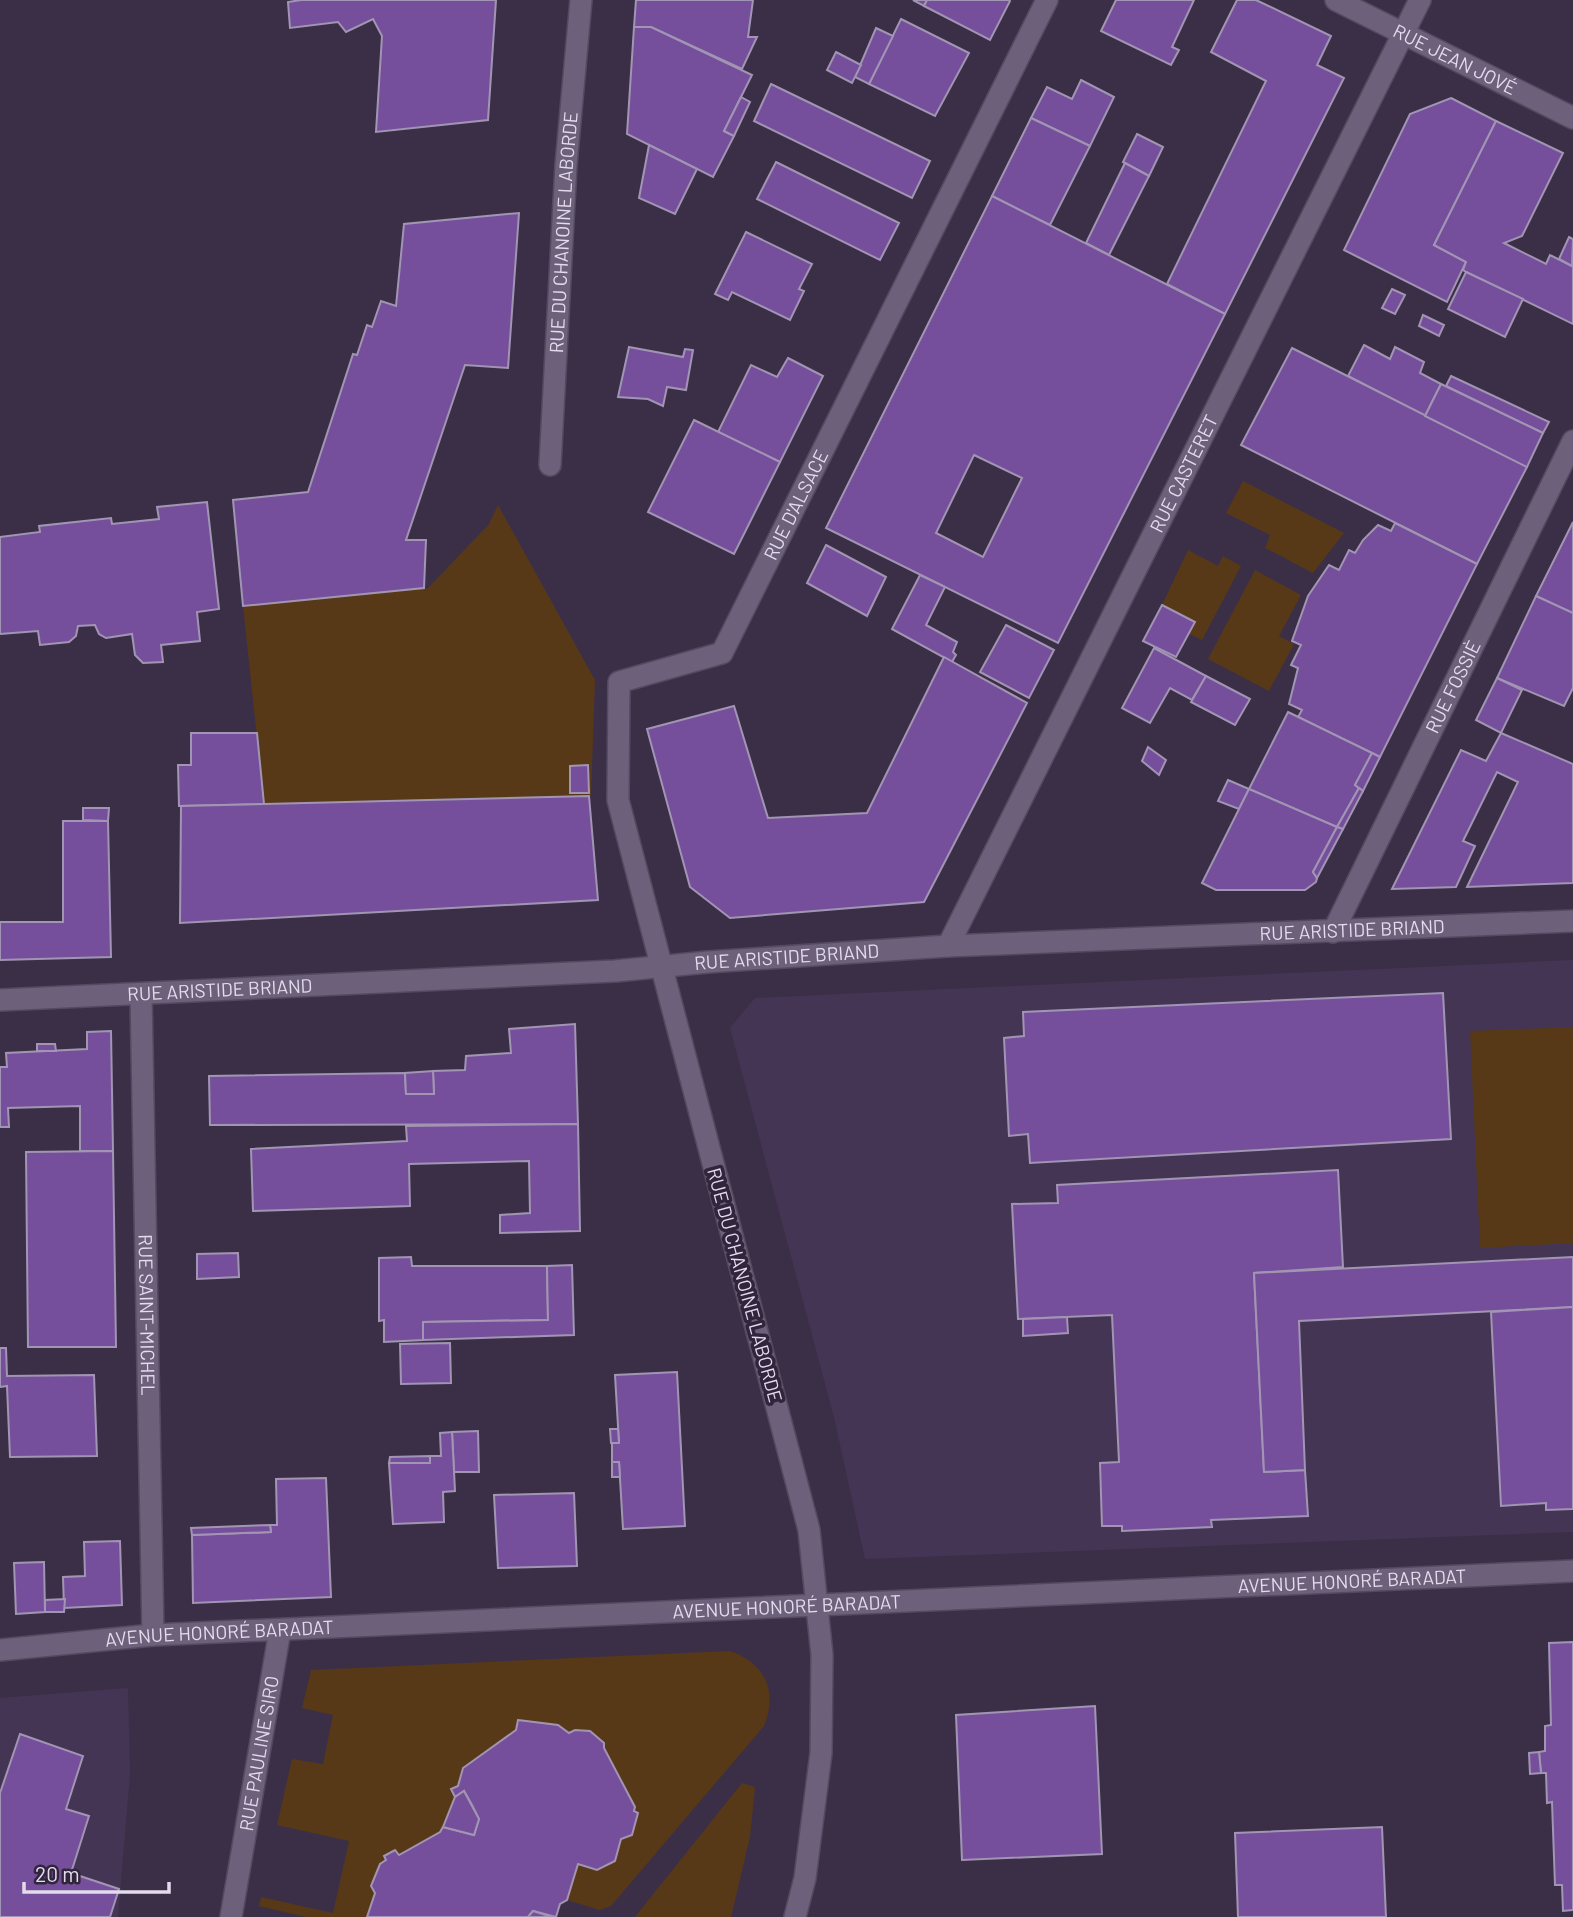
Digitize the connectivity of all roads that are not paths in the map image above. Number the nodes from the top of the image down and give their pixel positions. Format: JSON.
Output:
{"nodes":[{"id":1,"x":581,"y":0,"type":"edge"},
{"id":2,"x":1047,"y":0,"type":"edge"},
{"id":3,"x":1336,"y":0,"type":"edge"},
{"id":4,"x":1420,"y":0,"type":"edge"},
{"id":5,"x":1403,"y":33,"type":"junction"},
{"id":6,"x":1573,"y":118,"type":"edge"},
{"id":7,"x":1573,"y":440,"type":"edge"},
{"id":8,"x":550,"y":465,"type":"dead end"},
{"id":9,"x":1573,"y":920,"type":"edge"},
{"id":10,"x":1334,"y":932,"type":"junction"},
{"id":11,"x":948,"y":946,"type":"junction"},
{"id":12,"x":661,"y":968,"type":"junction"},
{"id":13,"x":141,"y":995,"type":"junction"},
{"id":14,"x":0,"y":1000,"type":"edge"},
{"id":15,"x":1573,"y":1571,"type":"edge"},
{"id":16,"x":817,"y":1603,"type":"junction"},
{"id":17,"x":280,"y":1630,"type":"junction"},
{"id":18,"x":153,"y":1635,"type":"junction"},
{"id":19,"x":0,"y":1650,"type":"edge"},
{"id":20,"x":231,"y":1917,"type":"edge"},
{"id":21,"x":795,"y":1917,"type":"edge"}],
"edges":[{"from":1,"to":8,"type":"street","name":"RUE DU CHANOINE LABORDE"},
{"from":2,"to":12,"type":"street","name":"RUE D'ALSACE"},
{"from":3,"to":5,"type":"street","name":"RUE JEAN JOVÉ"},
{"from":4,"to":5,"type":"street","name":"RUE CASTERET"},
{"from":5,"to":6,"type":"street","name":"RUE JEAN JOVÉ"},
{"from":5,"to":11,"type":"street","name":"RUE CASTERET"},
{"from":7,"to":10,"type":"street","name":"RUE FOSSIÈ"},
{"from":9,"to":10,"type":"street","name":"RUE ARISTIDE BRIAND"},
{"from":10,"to":11,"type":"street","name":"RUE ARISTIDE BRIAND"},
{"from":11,"to":12,"type":"street","name":"RUE ARISTIDE BRIAND"},
{"from":12,"to":13,"type":"street","name":"RUE ARISTIDE BRIAND"},
{"from":12,"to":16,"type":"street","name":"RUE DU CHANOINE LABORDE"},
{"from":13,"to":14,"type":"street","name":"RUE ARISTIDE BRIAND"},
{"from":13,"to":18,"type":"street","name":"RUE SAINT-MICHEL"},
{"from":15,"to":16,"type":"street","name":"AVENUE HONORÉ BARADAT"},
{"from":16,"to":17,"type":"street","name":"AVENUE HONORÉ BARADAT"},
{"from":16,"to":21,"type":"street","name":"RUE DU CHANOINE LABORDE"},
{"from":17,"to":18,"type":"street","name":"AVENUE HONORÉ BARADAT"},
{"from":17,"to":20,"type":"street","name":"RUE PAULINE SIRO"},
{"from":18,"to":19,"type":"street","name":"AVENUE HONORÉ BARADAT"}]}
